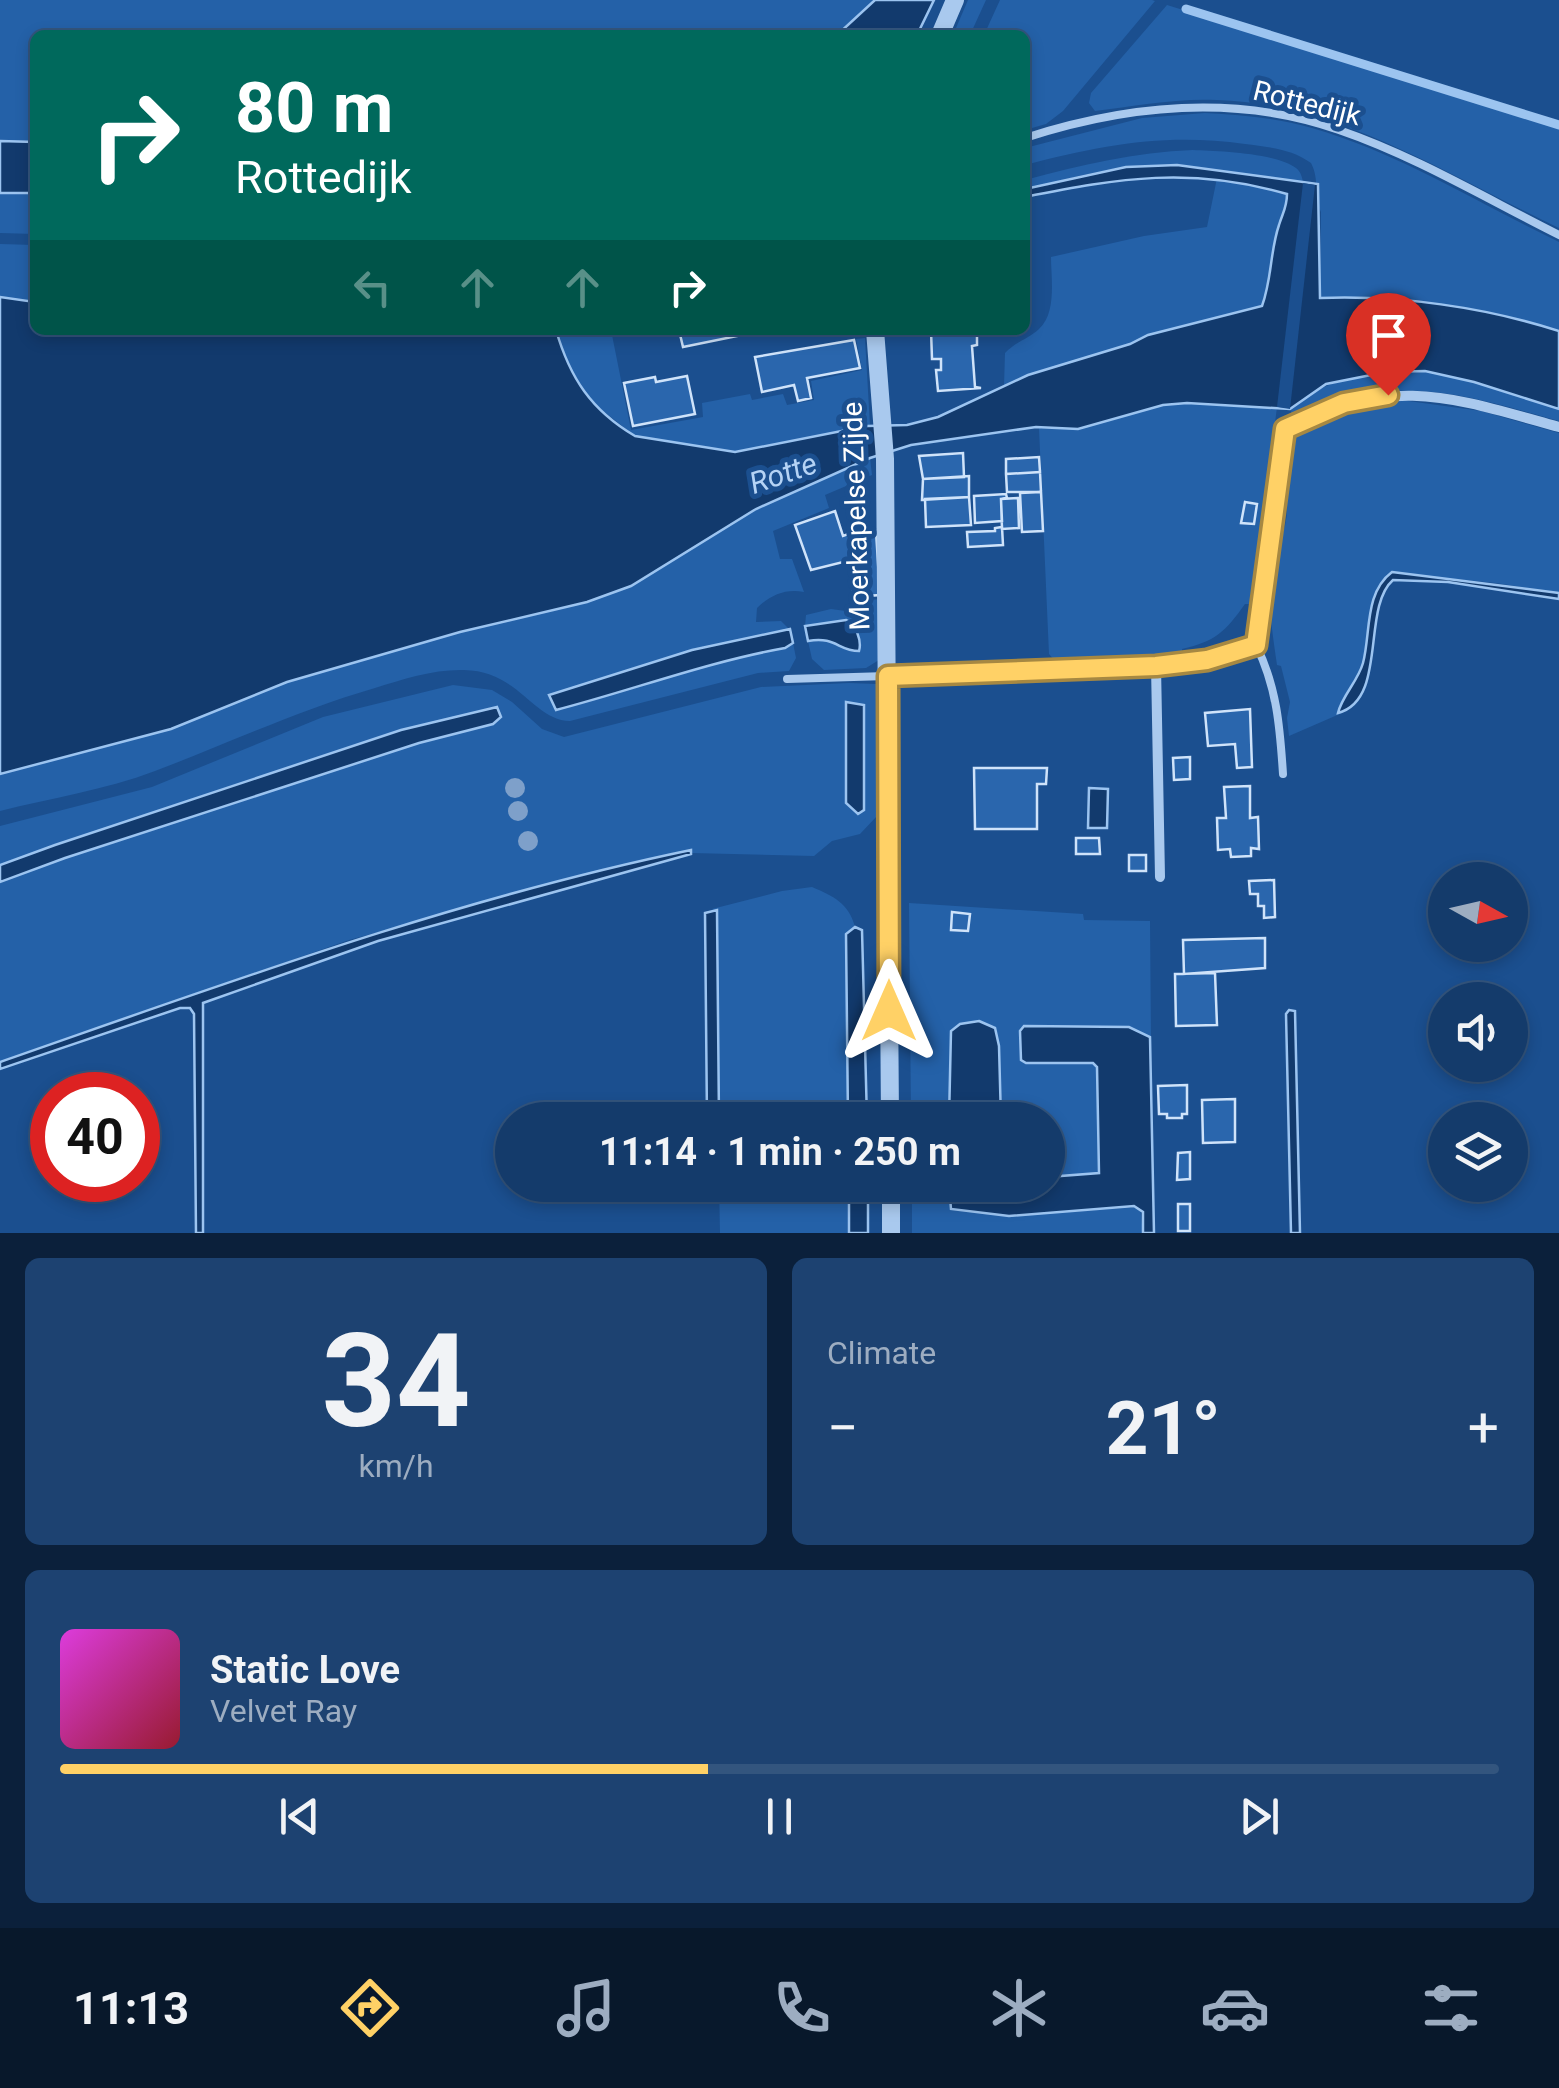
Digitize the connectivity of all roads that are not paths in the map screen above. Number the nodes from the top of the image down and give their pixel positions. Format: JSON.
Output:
{"nodes":[{"id":1,"x":956,"y":0,"type":"edge"},
{"id":2,"x":942,"y":30,"type":"edge"},
{"id":3,"x":1030,"y":137,"type":"edge"},
{"id":4,"x":1559,"y":235,"type":"edge"},
{"id":5,"x":875,"y":335,"type":"edge"},
{"id":6,"x":1559,"y":427,"type":"edge"},
{"id":7,"x":1256,"y":645,"type":"junction"},
{"id":8,"x":1156,"y":666,"type":"junction"},
{"id":9,"x":888,"y":676,"type":"junction"},
{"id":10,"x":787,"y":679,"type":"dead end"},
{"id":11,"x":1283,"y":774,"type":"dead end"},
{"id":12,"x":1160,"y":877,"type":"dead end"},
{"id":13,"x":890,"y":1102,"type":"edge"},
{"id":14,"x":890,"y":1202,"type":"edge"},
{"id":15,"x":891,"y":1233,"type":"edge"}],
"edges":[{"from":1,"to":2,"type":"street"},
{"from":3,"to":4,"type":"lane","name":"Rottedijk"},
{"from":5,"to":9,"type":"street","name":"Moerkapelse Zijde"},
{"from":6,"to":7,"type":"street"},
{"from":7,"to":8,"type":"street"},
{"from":7,"to":11,"type":"lane"},
{"from":8,"to":9,"type":"street"},
{"from":8,"to":12,"type":"street"},
{"from":9,"to":10,"type":"lane"},
{"from":9,"to":13,"type":"street","name":"Moerkapelse Zijde"},
{"from":14,"to":15,"type":"street"}]}
